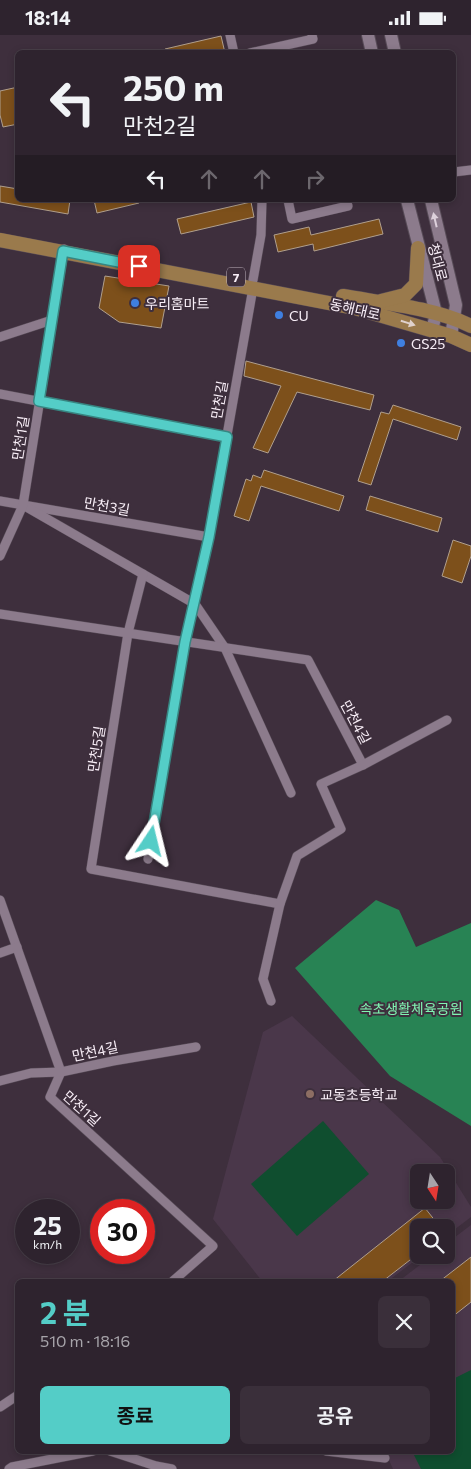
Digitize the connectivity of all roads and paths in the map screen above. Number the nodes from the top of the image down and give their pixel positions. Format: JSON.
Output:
{"nodes":[{"id":1,"x":230,"y":35,"type":"edge"},
{"id":2,"x":312,"y":35,"type":"edge"},
{"id":3,"x":368,"y":35,"type":"edge"},
{"id":4,"x":391,"y":35,"type":"edge"},
{"id":5,"x":233,"y":50,"type":"edge"},
{"id":6,"x":263,"y":50,"type":"edge"},
{"id":7,"x":371,"y":50,"type":"edge"},
{"id":8,"x":395,"y":50,"type":"edge"},
{"id":9,"x":471,"y":170,"type":"edge"},
{"id":10,"x":456,"y":172,"type":"edge"},
{"id":11,"x":264,"y":202,"type":"edge"},
{"id":12,"x":288,"y":202,"type":"edge"},
{"id":13,"x":347,"y":202,"type":"edge"},
{"id":14,"x":407,"y":202,"type":"edge"},
{"id":15,"x":431,"y":202,"type":"edge"},
{"id":16,"x":0,"y":235,"type":"edge"},
{"id":17,"x":0,"y":240,"type":"edge"},
{"id":18,"x":418,"y":248,"type":"junction"},
{"id":19,"x":64,"y":249,"type":"junction"},
{"id":20,"x":253,"y":284,"type":"junction"},
{"id":21,"x":376,"y":302,"type":"junction"},
{"id":22,"x":436,"y":313,"type":"junction"},
{"id":23,"x":455,"y":318,"type":"junction"},
{"id":24,"x":52,"y":320,"type":"junction"},
{"id":25,"x":471,"y":326,"type":"edge"},
{"id":26,"x":432,"y":331,"type":"junction"},
{"id":27,"x":451,"y":336,"type":"junction"},
{"id":28,"x":0,"y":337,"type":"edge"},
{"id":29,"x":471,"y":345,"type":"edge"},
{"id":30,"x":0,"y":393,"type":"edge"},
{"id":31,"x":39,"y":401,"type":"junction"},
{"id":32,"x":227,"y":437,"type":"junction"},
{"id":33,"x":0,"y":501,"type":"edge"},
{"id":34,"x":23,"y":505,"type":"junction"},
{"id":35,"x":209,"y":537,"type":"junction"},
{"id":36,"x":0,"y":556,"type":"edge"},
{"id":37,"x":143,"y":574,"type":"junction"},
{"id":38,"x":195,"y":604,"type":"junction"},
{"id":39,"x":0,"y":613,"type":"edge"},
{"id":40,"x":128,"y":633,"type":"junction"},
{"id":41,"x":185,"y":642,"type":"junction"},
{"id":42,"x":225,"y":648,"type":"junction"},
{"id":43,"x":447,"y":720,"type":"dead end"},
{"id":44,"x":363,"y":765,"type":"junction"},
{"id":45,"x":292,"y":793,"type":"dead end"},
{"id":46,"x":148,"y":859,"type":"dead end"},
{"id":47,"x":0,"y":900,"type":"edge"},
{"id":48,"x":280,"y":904,"type":"junction"},
{"id":49,"x":17,"y":947,"type":"junction"},
{"id":50,"x":0,"y":953,"type":"edge"},
{"id":51,"x":271,"y":1001,"type":"dead end"},
{"id":52,"x":196,"y":1047,"type":"dead end"},
{"id":53,"x":61,"y":1072,"type":"junction"},
{"id":54,"x":0,"y":1081,"type":"edge"},
{"id":55,"x":175,"y":1279,"type":"edge"},
{"id":56,"x":15,"y":1397,"type":"edge"},
{"id":57,"x":0,"y":1407,"type":"edge"},
{"id":58,"x":78,"y":1454,"type":"edge"},
{"id":59,"x":119,"y":1454,"type":"edge"},
{"id":60,"x":351,"y":1454,"type":"edge"},
{"id":61,"x":385,"y":1458,"type":"dead end"},
{"id":62,"x":9,"y":1469,"type":"edge"},
{"id":63,"x":172,"y":1469,"type":"edge"}],
"edges":[{"from":1,"to":5,"type":"street"},
{"from":2,"to":6,"type":"street"},
{"from":3,"to":7,"type":"street"},
{"from":4,"to":8,"type":"street"},
{"from":9,"to":10,"type":"street"},
{"from":11,"to":20,"type":"street","name":"만천길"},
{"from":12,"to":13,"type":"street"},
{"from":14,"to":18,"type":"street","name":"청대로"},
{"from":23,"to":15,"type":"street","name":"청대로","one_way":true},
{"from":16,"to":19,"type":"main road","name":"동해대로","number":"7"},
{"from":17,"to":19,"type":"main road","name":"동해대로","number":"7"},
{"from":18,"to":21,"type":"main road"},
{"from":18,"to":22,"type":"street","name":"청대로"},
{"from":19,"to":20,"type":"main road","name":"동해대로","number":"7"},
{"from":19,"to":24,"type":"street","name":"만천1길"},
{"from":20,"to":21,"type":"main road","name":"동해대로","number":"7"},
{"from":20,"to":26,"type":"main road","name":"동해대로","number":"7","one_way":true},
{"from":20,"to":32,"type":"street","name":"만천길"},
{"from":21,"to":22,"type":"main road","name":"동해대로","number":"7"},
{"from":22,"to":23,"type":"main road","name":"동해대로","number":"7"},
{"from":22,"to":26,"type":"street","name":"청대로"},
{"from":23,"to":25,"type":"main road","name":"동해대로","number":"7"},
{"from":23,"to":27,"type":"street","name":"청대로"},
{"from":24,"to":28,"type":"street"},
{"from":24,"to":31,"type":"street","name":"만천1길"},
{"from":26,"to":27,"type":"main road","name":"동해대로","number":"7"},
{"from":27,"to":29,"type":"main road","name":"동해대로","number":"7"},
{"from":30,"to":31,"type":"street"},
{"from":31,"to":32,"type":"street"},
{"from":31,"to":34,"type":"street","name":"만천1길"},
{"from":32,"to":35,"type":"street","name":"만천길"},
{"from":33,"to":34,"type":"street","name":"만천3길"},
{"from":34,"to":35,"type":"street","name":"만천3길"},
{"from":34,"to":36,"type":"street","name":"만천1길"},
{"from":34,"to":37,"type":"street"},
{"from":35,"to":38,"type":"street","name":"만천길"},
{"from":37,"to":38,"type":"street"},
{"from":37,"to":40,"type":"street","name":"만천5길"},
{"from":38,"to":41,"type":"street","name":"만천길"},
{"from":38,"to":42,"type":"street"},
{"from":39,"to":40,"type":"street"},
{"from":40,"to":41,"type":"street"},
{"from":40,"to":48,"type":"street","name":"만천5길"},
{"from":41,"to":42,"type":"street"},
{"from":41,"to":46,"type":"street","name":"만천길"},
{"from":42,"to":44,"type":"street","name":"만천4길"},
{"from":42,"to":45,"type":"street"},
{"from":43,"to":44,"type":"street"},
{"from":44,"to":48,"type":"street","name":"만천4길"},
{"from":47,"to":49,"type":"street","name":"만천1길"},
{"from":48,"to":51,"type":"street","name":"만천4길"},
{"from":49,"to":50,"type":"street"},
{"from":49,"to":53,"type":"street","name":"만천1길"},
{"from":52,"to":53,"type":"street","name":"만천4길"},
{"from":53,"to":54,"type":"street","name":"만천4길"},
{"from":53,"to":55,"type":"street","name":"만천1길"},
{"from":56,"to":57,"type":"street"},
{"from":58,"to":62,"type":"street"},
{"from":59,"to":63,"type":"street"},
{"from":60,"to":61,"type":"street"}]}
